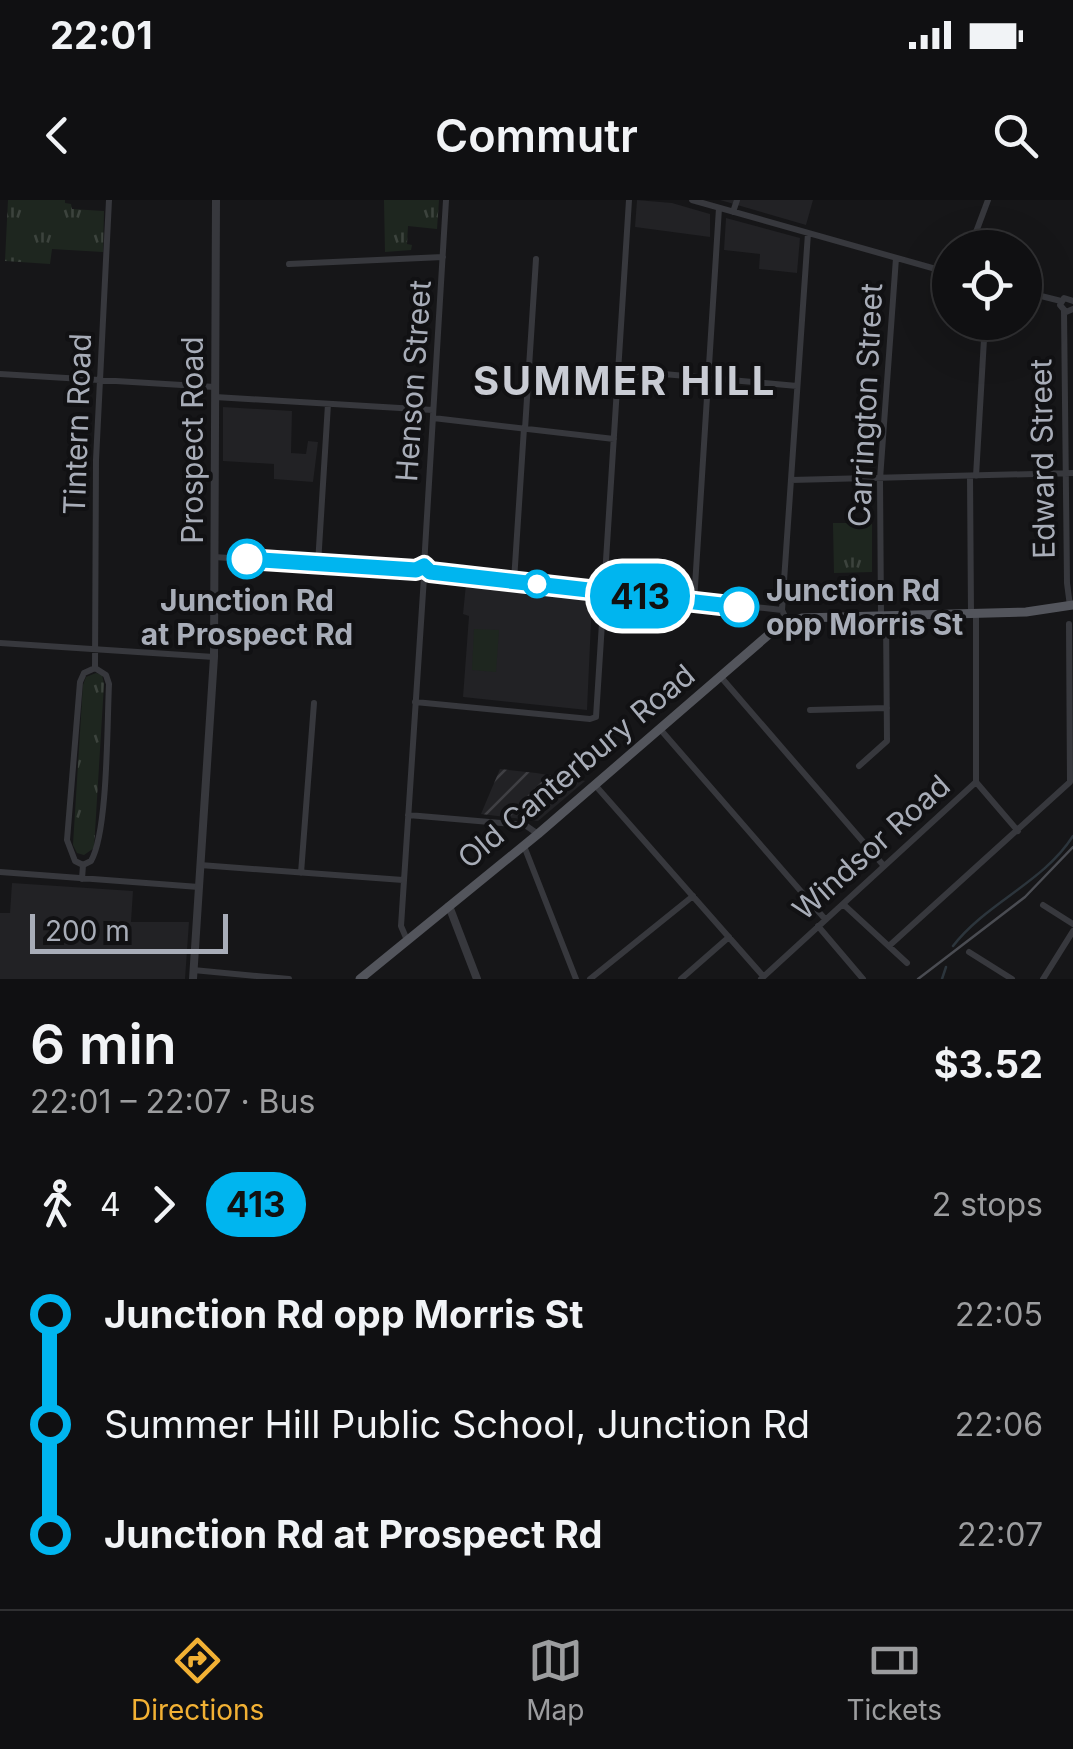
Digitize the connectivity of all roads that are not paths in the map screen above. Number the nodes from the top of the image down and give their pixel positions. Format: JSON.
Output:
{"nodes":[{"id":1,"x":108,"y":200,"type":"edge"},
{"id":2,"x":216,"y":200,"type":"edge"},
{"id":3,"x":446,"y":200,"type":"edge"},
{"id":4,"x":629,"y":200,"type":"edge"},
{"id":5,"x":692,"y":200,"type":"edge"},
{"id":6,"x":737,"y":200,"type":"edge"},
{"id":7,"x":988,"y":200,"type":"edge"},
{"id":8,"x":718,"y":208,"type":"junction"},
{"id":9,"x":734,"y":212,"type":"junction"},
{"id":10,"x":977,"y":230,"type":"edge"},
{"id":11,"x":808,"y":233,"type":"junction"},
{"id":12,"x":443,"y":256,"type":"junction"},
{"id":13,"x":896,"y":258,"type":"junction"},
{"id":14,"x":536,"y":259,"type":"dead end"},
{"id":15,"x":289,"y":264,"type":"dead end"},
{"id":16,"x":932,"y":268,"type":"edge"},
{"id":17,"x":1042,"y":296,"type":"edge"},
{"id":18,"x":1073,"y":300,"type":"edge"},
{"id":19,"x":1061,"y":301,"type":"junction"},
{"id":20,"x":1073,"y":309,"type":"edge"},
{"id":21,"x":1064,"y":311,"type":"junction"},
{"id":22,"x":984,"y":340,"type":"edge"},
{"id":23,"x":619,"y":370,"type":"junction"},
{"id":24,"x":0,"y":374,"type":"edge"},
{"id":25,"x":708,"y":378,"type":"junction"},
{"id":26,"x":100,"y":380,"type":"junction"},
{"id":27,"x":798,"y":386,"type":"junction"},
{"id":28,"x":215,"y":392,"type":"junction"},
{"id":29,"x":1068,"y":396,"type":"edge"},
{"id":30,"x":328,"y":404,"type":"junction"},
{"id":31,"x":433,"y":414,"type":"junction"},
{"id":32,"x":525,"y":429,"type":"junction"},
{"id":33,"x":614,"y":439,"type":"junction"},
{"id":34,"x":1069,"y":473,"type":"edge"},
{"id":35,"x":973,"y":476,"type":"junction"},
{"id":36,"x":880,"y":478,"type":"junction"},
{"id":37,"x":791,"y":480,"type":"junction"},
{"id":38,"x":214,"y":558,"type":"junction"},
{"id":39,"x":318,"y":564,"type":"junction"},
{"id":40,"x":424,"y":571,"type":"junction"},
{"id":41,"x":514,"y":581,"type":"junction"},
{"id":42,"x":604,"y":592,"type":"junction"},
{"id":43,"x":694,"y":602,"type":"junction"},
{"id":44,"x":1072,"y":606,"type":"edge"},
{"id":45,"x":782,"y":610,"type":"junction"},
{"id":46,"x":770,"y":611,"type":"junction"},
{"id":47,"x":973,"y":613,"type":"junction"},
{"id":48,"x":883,"y":615,"type":"junction"},
{"id":49,"x":786,"y":621,"type":"junction"},
{"id":50,"x":1069,"y":624,"type":"dead end"},
{"id":51,"x":0,"y":643,"type":"edge"},
{"id":52,"x":96,"y":649,"type":"junction"},
{"id":53,"x":214,"y":657,"type":"junction"},
{"id":54,"x":95,"y":668,"type":"junction"},
{"id":55,"x":720,"y":676,"type":"junction"},
{"id":56,"x":314,"y":702,"type":"dead end"},
{"id":57,"x":415,"y":702,"type":"junction"},
{"id":58,"x":887,"y":708,"type":"junction"},
{"id":59,"x":810,"y":710,"type":"dead end"},
{"id":60,"x":660,"y":729,"type":"junction"},
{"id":61,"x":859,"y":766,"type":"dead end"},
{"id":62,"x":976,"y":782,"type":"junction"},
{"id":63,"x":596,"y":785,"type":"junction"},
{"id":64,"x":408,"y":814,"type":"junction"},
{"id":65,"x":1018,"y":831,"type":"junction"},
{"id":66,"x":538,"y":834,"type":"junction"},
{"id":67,"x":524,"y":846,"type":"junction"},
{"id":68,"x":83,"y":865,"type":"junction"},
{"id":69,"x":200,"y":865,"type":"junction"},
{"id":70,"x":884,"y":866,"type":"junction"},
{"id":71,"x":0,"y":872,"type":"edge"},
{"id":72,"x":301,"y":873,"type":"junction"},
{"id":73,"x":82,"y":878,"type":"junction"},
{"id":74,"x":404,"y":880,"type":"junction"},
{"id":75,"x":199,"y":887,"type":"junction"},
{"id":76,"x":693,"y":896,"type":"junction"},
{"id":77,"x":842,"y":904,"type":"junction"},
{"id":78,"x":449,"y":906,"type":"junction"},
{"id":79,"x":1043,"y":906,"type":"dead end"},
{"id":80,"x":825,"y":920,"type":"junction"},
{"id":81,"x":818,"y":926,"type":"junction"},
{"id":82,"x":1073,"y":927,"type":"edge"},
{"id":83,"x":729,"y":937,"type":"junction"},
{"id":84,"x":407,"y":940,"type":"junction"},
{"id":85,"x":889,"y":946,"type":"junction"},
{"id":86,"x":969,"y":952,"type":"dead end"},
{"id":87,"x":907,"y":963,"type":"dead end"},
{"id":88,"x":374,"y":967,"type":"junction"},
{"id":89,"x":193,"y":975,"type":"edge"},
{"id":90,"x":762,"y":978,"type":"edge"},
{"id":91,"x":289,"y":979,"type":"edge"},
{"id":92,"x":360,"y":979,"type":"edge"},
{"id":93,"x":377,"y":979,"type":"edge"},
{"id":94,"x":477,"y":979,"type":"edge"},
{"id":95,"x":576,"y":979,"type":"edge"},
{"id":96,"x":590,"y":979,"type":"edge"},
{"id":97,"x":680,"y":979,"type":"edge"},
{"id":98,"x":863,"y":979,"type":"edge"},
{"id":99,"x":1012,"y":979,"type":"edge"},
{"id":100,"x":1042,"y":979,"type":"edge"}],
"edges":[{"from":1,"to":26,"type":"street","name":"Tintern Road"},
{"from":2,"to":28,"type":"street","name":"Prospect Road"},
{"from":3,"to":12,"type":"street","name":"Henson Street"},
{"from":4,"to":23,"type":"street"},
{"from":5,"to":8,"type":"street"},
{"from":6,"to":9,"type":"street"},
{"from":7,"to":10,"type":"street"},
{"from":8,"to":9,"type":"street"},
{"from":8,"to":25,"type":"street"},
{"from":9,"to":11,"type":"street"},
{"from":11,"to":13,"type":"street"},
{"from":11,"to":27,"type":"street"},
{"from":12,"to":15,"type":"street"},
{"from":12,"to":31,"type":"street","name":"Henson Street"},
{"from":13,"to":16,"type":"street"},
{"from":13,"to":36,"type":"street","name":"Carrington Street"},
{"from":14,"to":32,"type":"street"},
{"from":17,"to":19,"type":"street"},
{"from":18,"to":19,"type":"street"},
{"from":19,"to":21,"type":"street","name":"Edward Street"},
{"from":20,"to":21,"type":"street"},
{"from":21,"to":29,"type":"street","name":"Edward Street"},
{"from":22,"to":35,"type":"street","name":"Windsor Road"},
{"from":23,"to":25,"type":"street"},
{"from":23,"to":33,"type":"street"},
{"from":24,"to":26,"type":"street"},
{"from":25,"to":27,"type":"street"},
{"from":25,"to":43,"type":"street"},
{"from":26,"to":28,"type":"street"},
{"from":26,"to":52,"type":"street","name":"Tintern Road"},
{"from":27,"to":37,"type":"street"},
{"from":28,"to":30,"type":"street"},
{"from":28,"to":38,"type":"street","name":"Prospect Road"},
{"from":29,"to":34,"type":"street","name":"Edward Street"},
{"from":30,"to":31,"type":"street"},
{"from":30,"to":39,"type":"street"},
{"from":31,"to":32,"type":"street"},
{"from":31,"to":40,"type":"street","name":"Henson Street"},
{"from":32,"to":33,"type":"street"},
{"from":32,"to":41,"type":"street"},
{"from":33,"to":42,"type":"street"},
{"from":34,"to":35,"type":"street"},
{"from":34,"to":44,"type":"street","name":"Edward Street"},
{"from":35,"to":36,"type":"street"},
{"from":35,"to":47,"type":"street","name":"Windsor Road"},
{"from":36,"to":37,"type":"street"},
{"from":36,"to":48,"type":"street","name":"Carrington Street"},
{"from":37,"to":45,"type":"street"},
{"from":38,"to":39,"type":"street"},
{"from":38,"to":53,"type":"street","name":"Prospect Road"},
{"from":39,"to":40,"type":"street"},
{"from":40,"to":41,"type":"street"},
{"from":40,"to":57,"type":"street","name":"Henson Street"},
{"from":41,"to":42,"type":"street"},
{"from":42,"to":43,"type":"street"},
{"from":42,"to":57,"type":"street"},
{"from":43,"to":46,"type":"street"},
{"from":44,"to":47,"type":"main road"},
{"from":45,"to":46,"type":"street"},
{"from":45,"to":49,"type":"street"},
{"from":46,"to":49,"type":"street"},
{"from":47,"to":48,"type":"main road"},
{"from":47,"to":62,"type":"street","name":"Windsor Road"},
{"from":48,"to":49,"type":"main road"},
{"from":48,"to":58,"type":"street","name":"Carrington Street"},
{"from":49,"to":55,"type":"main road","name":"Old Canterbury Road"},
{"from":50,"to":65,"type":"street"},
{"from":51,"to":52,"type":"street"},
{"from":52,"to":53,"type":"street"},
{"from":52,"to":54,"type":"street","name":"Tintern Road"},
{"from":53,"to":69,"type":"street","name":"Prospect Road"},
{"from":54,"to":68,"type":"street"},
{"from":54,"to":68,"type":"street"},
{"from":55,"to":60,"type":"main road","name":"Old Canterbury Road"},
{"from":55,"to":70,"type":"street"},
{"from":56,"to":72,"type":"street"},
{"from":57,"to":64,"type":"street","name":"Henson Street"},
{"from":58,"to":59,"type":"street"},
{"from":58,"to":61,"type":"street","name":"Carrington Street"},
{"from":60,"to":63,"type":"main road","name":"Old Canterbury Road"},
{"from":60,"to":80,"type":"street"},
{"from":62,"to":65,"type":"street"},
{"from":62,"to":70,"type":"street","name":"Windsor Road"},
{"from":63,"to":66,"type":"main road","name":"Old Canterbury Road"},
{"from":63,"to":76,"type":"street"},
{"from":64,"to":66,"type":"street"},
{"from":64,"to":74,"type":"street","name":"Henson Street"},
{"from":65,"to":85,"type":"street"},
{"from":66,"to":67,"type":"main road","name":"Old Canterbury Road"},
{"from":67,"to":78,"type":"main road","name":"Old Canterbury Road"},
{"from":67,"to":95,"type":"street"},
{"from":68,"to":73,"type":"street"},
{"from":69,"to":72,"type":"street"},
{"from":69,"to":75,"type":"street","name":"Prospect Road"},
{"from":70,"to":77,"type":"street","name":"Windsor Road"},
{"from":71,"to":73,"type":"street"},
{"from":72,"to":74,"type":"street"},
{"from":73,"to":75,"type":"street"},
{"from":74,"to":84,"type":"street","name":"Henson Street"},
{"from":75,"to":89,"type":"street","name":"Prospect Road"},
{"from":76,"to":83,"type":"street"},
{"from":76,"to":96,"type":"street"},
{"from":77,"to":80,"type":"street","name":"Windsor Road"},
{"from":77,"to":85,"type":"street"},
{"from":78,"to":84,"type":"main road","name":"Old Canterbury Road"},
{"from":78,"to":94,"type":"street"},
{"from":79,"to":82,"type":"street"},
{"from":80,"to":81,"type":"street","name":"Windsor Road"},
{"from":81,"to":90,"type":"street","name":"Windsor Road"},
{"from":81,"to":98,"type":"street"},
{"from":82,"to":100,"type":"street"},
{"from":83,"to":90,"type":"street"},
{"from":83,"to":97,"type":"street"},
{"from":84,"to":88,"type":"main road","name":"Old Canterbury Road"},
{"from":85,"to":87,"type":"street"},
{"from":86,"to":99,"type":"street"},
{"from":88,"to":92,"type":"main road","name":"Old Canterbury Road"},
{"from":88,"to":93,"type":"street"},
{"from":89,"to":91,"type":"street"}]}
